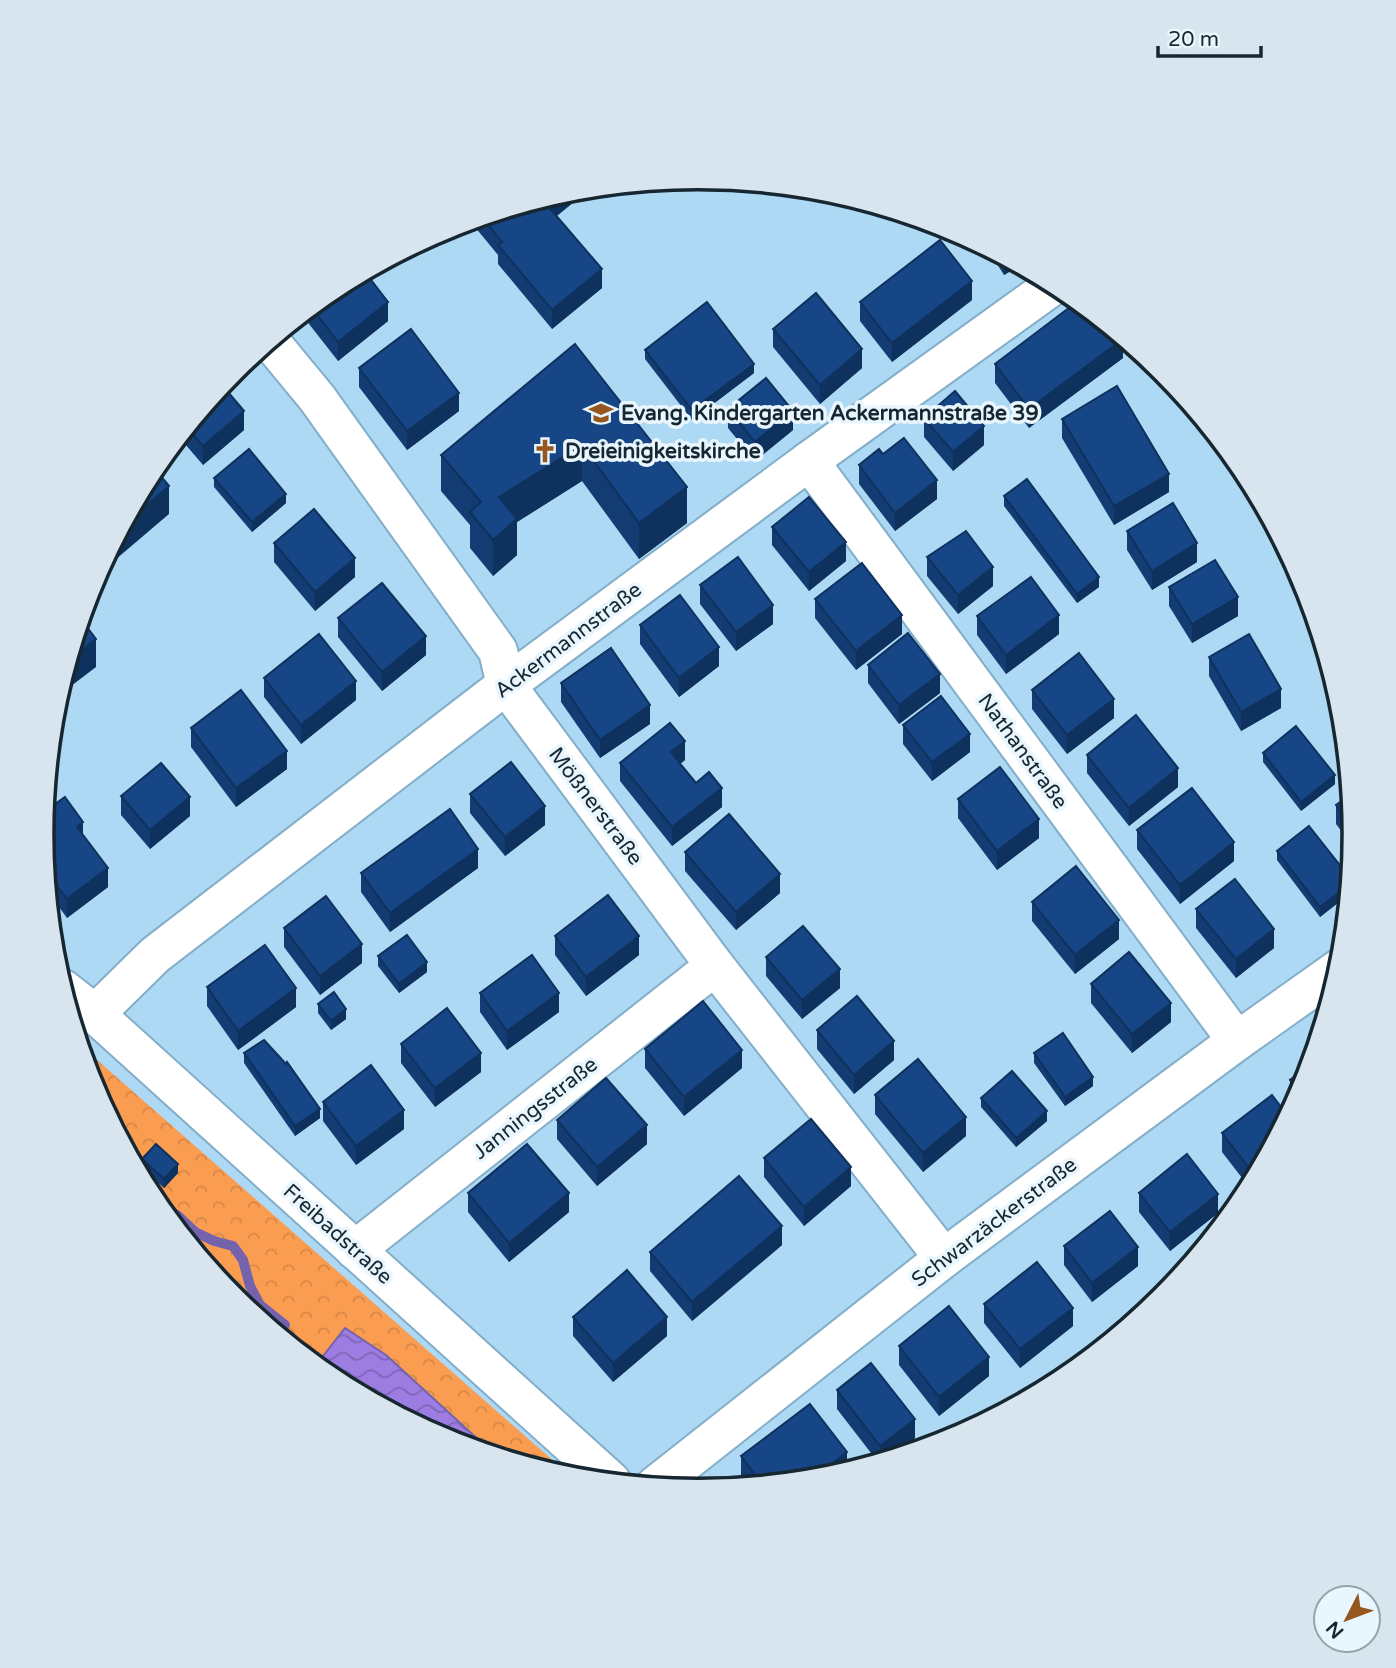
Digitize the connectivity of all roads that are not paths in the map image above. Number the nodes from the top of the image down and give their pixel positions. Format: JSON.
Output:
{"nodes":[{"id":1,"x":1044,"y":292,"type":"edge"},
{"id":2,"x":276,"y":348,"type":"edge"},
{"id":3,"x":809,"y":461,"type":"junction"},
{"id":4,"x":506,"y":685,"type":"junction"},
{"id":5,"x":715,"y":966,"type":"junction"},
{"id":6,"x":1325,"y":979,"type":"edge"},
{"id":7,"x":76,"y":999,"type":"edge"},
{"id":8,"x":95,"y":1014,"type":"junction"},
{"id":9,"x":1237,"y":1041,"type":"junction"},
{"id":10,"x":355,"y":1250,"type":"junction"},
{"id":11,"x":944,"y":1258,"type":"junction"},
{"id":12,"x":598,"y":1469,"type":"edge"},
{"id":13,"x":667,"y":1477,"type":"edge"}],
"edges":[{"from":1,"to":3,"type":"street","name":"Ackermannstraße"},
{"from":2,"to":4,"type":"street","name":"Mößnerstraße"},
{"from":3,"to":4,"type":"street","name":"Ackermannstraße"},
{"from":3,"to":9,"type":"street","name":"Nathanstraße"},
{"from":4,"to":5,"type":"street","name":"Mößnerstraße"},
{"from":4,"to":8,"type":"street","name":"Ackermannstraße"},
{"from":5,"to":10,"type":"street","name":"Janningsstraße"},
{"from":5,"to":11,"type":"street","name":"Mößnerstraße"},
{"from":6,"to":9,"type":"street","name":"Schwarzäckerstraße"},
{"from":7,"to":8,"type":"street","name":"Freibadstraße"},
{"from":8,"to":10,"type":"street","name":"Freibadstraße"},
{"from":9,"to":11,"type":"street","name":"Schwarzäckerstraße"},
{"from":10,"to":12,"type":"street","name":"Freibadstraße"},
{"from":11,"to":13,"type":"street","name":"Schwarzäckerstraße"}]}
